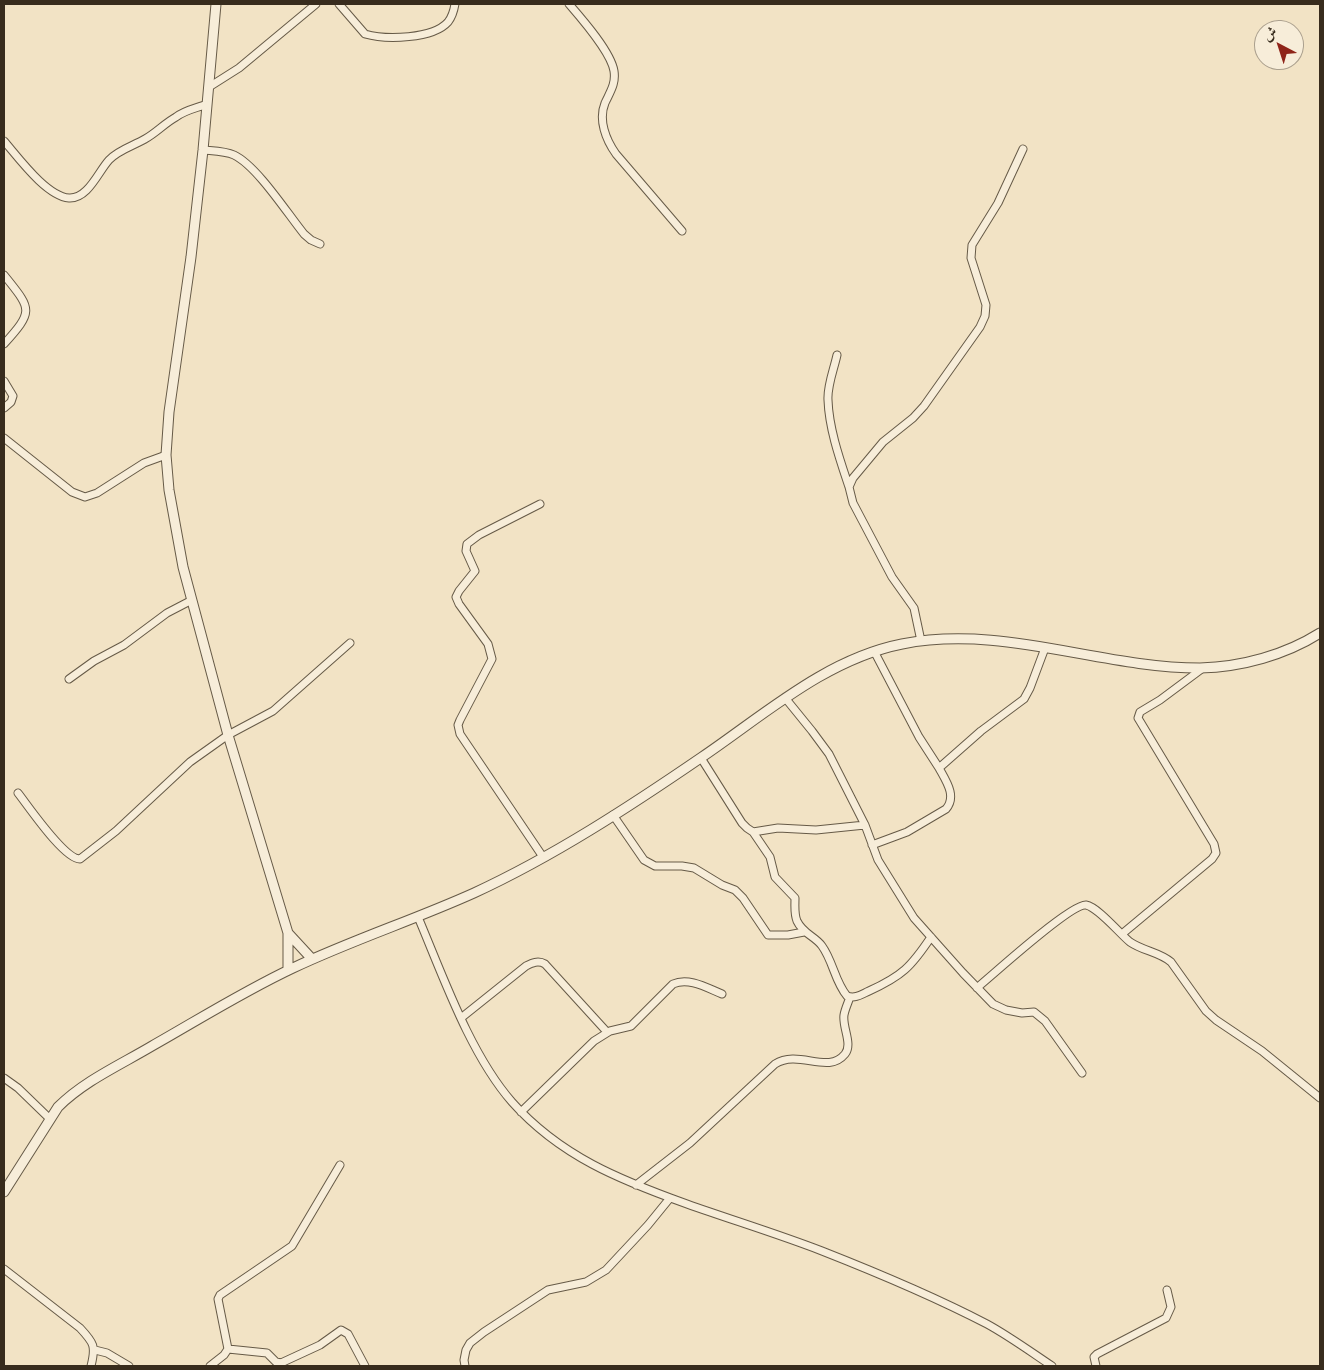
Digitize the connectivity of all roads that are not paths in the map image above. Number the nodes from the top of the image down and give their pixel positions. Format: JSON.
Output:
{"nodes":[{"id":1,"x":216,"y":4,"type":"edge"},
{"id":2,"x":316,"y":4,"type":"edge"},
{"id":3,"x":339,"y":4,"type":"edge"},
{"id":4,"x":455,"y":4,"type":"edge"},
{"id":5,"x":569,"y":4,"type":"edge"},
{"id":6,"x":209,"y":87,"type":"junction"},
{"id":7,"x":207,"y":104,"type":"junction"},
{"id":8,"x":4,"y":141,"type":"edge"},
{"id":9,"x":1023,"y":149,"type":"dead end"},
{"id":10,"x":203,"y":150,"type":"junction"},
{"id":11,"x":682,"y":231,"type":"dead end"},
{"id":12,"x":320,"y":244,"type":"dead end"},
{"id":13,"x":4,"y":275,"type":"edge"},
{"id":14,"x":4,"y":344,"type":"edge"},
{"id":15,"x":837,"y":355,"type":"dead end"},
{"id":16,"x":4,"y":381,"type":"edge"},
{"id":17,"x":4,"y":408,"type":"edge"},
{"id":18,"x":4,"y":438,"type":"edge"},
{"id":19,"x":166,"y":455,"type":"junction"},
{"id":20,"x":849,"y":487,"type":"junction"},
{"id":21,"x":540,"y":504,"type":"dead end"},
{"id":22,"x":192,"y":600,"type":"junction"},
{"id":23,"x":1320,"y":633,"type":"edge"},
{"id":24,"x":920,"y":641,"type":"junction"},
{"id":25,"x":350,"y":642,"type":"dead end"},
{"id":26,"x":1045,"y":648,"type":"junction"},
{"id":27,"x":874,"y":651,"type":"junction"},
{"id":28,"x":1204,"y":668,"type":"junction"},
{"id":29,"x":69,"y":679,"type":"dead end"},
{"id":30,"x":786,"y":699,"type":"junction"},
{"id":31,"x":228,"y":736,"type":"junction"},
{"id":32,"x":700,"y":758,"type":"junction"},
{"id":33,"x":939,"y":768,"type":"junction"},
{"id":34,"x":18,"y":793,"type":"dead end"},
{"id":35,"x":613,"y":815,"type":"junction"},
{"id":36,"x":865,"y":825,"type":"junction"},
{"id":37,"x":753,"y":832,"type":"junction"},
{"id":38,"x":872,"y":845,"type":"junction"},
{"id":39,"x":543,"y":857,"type":"junction"},
{"id":40,"x":418,"y":917,"type":"junction"},
{"id":41,"x":804,"y":932,"type":"junction"},
{"id":42,"x":288,"y":933,"type":"junction"},
{"id":43,"x":1122,"y":934,"type":"junction"},
{"id":44,"x":931,"y":937,"type":"junction"},
{"id":45,"x":312,"y":959,"type":"junction"},
{"id":46,"x":288,"y":970,"type":"junction"},
{"id":47,"x":977,"y":988,"type":"junction"},
{"id":48,"x":722,"y":994,"type":"dead end"},
{"id":49,"x":850,"y":997,"type":"junction"},
{"id":50,"x":461,"y":1018,"type":"junction"},
{"id":51,"x":607,"y":1032,"type":"junction"},
{"id":52,"x":1082,"y":1073,"type":"dead end"},
{"id":53,"x":4,"y":1078,"type":"edge"},
{"id":54,"x":1320,"y":1098,"type":"edge"},
{"id":55,"x":521,"y":1112,"type":"junction"},
{"id":56,"x":50,"y":1119,"type":"junction"},
{"id":57,"x":340,"y":1165,"type":"dead end"},
{"id":58,"x":636,"y":1185,"type":"junction"},
{"id":59,"x":4,"y":1192,"type":"edge"},
{"id":60,"x":670,"y":1198,"type":"junction"},
{"id":61,"x":4,"y":1269,"type":"edge"},
{"id":62,"x":1167,"y":1290,"type":"dead end"},
{"id":63,"x":228,"y":1348,"type":"junction"},
{"id":64,"x":95,"y":1350,"type":"junction"},
{"id":65,"x":91,"y":1366,"type":"edge"},
{"id":66,"x":129,"y":1366,"type":"edge"},
{"id":67,"x":210,"y":1366,"type":"edge"},
{"id":68,"x":365,"y":1366,"type":"edge"},
{"id":69,"x":465,"y":1366,"type":"edge"},
{"id":70,"x":1052,"y":1366,"type":"edge"},
{"id":71,"x":1096,"y":1366,"type":"edge"}],
"edges":[{"from":1,"to":6,"type":"street"},
{"from":2,"to":6,"type":"street"},
{"from":3,"to":4,"type":"street"},
{"from":5,"to":11,"type":"street"},
{"from":6,"to":7,"type":"street"},
{"from":7,"to":8,"type":"street"},
{"from":7,"to":10,"type":"street"},
{"from":9,"to":20,"type":"street"},
{"from":10,"to":12,"type":"street"},
{"from":10,"to":19,"type":"street"},
{"from":13,"to":14,"type":"street"},
{"from":15,"to":20,"type":"street"},
{"from":16,"to":17,"type":"street"},
{"from":18,"to":19,"type":"street"},
{"from":19,"to":22,"type":"street"},
{"from":20,"to":24,"type":"street"},
{"from":21,"to":39,"type":"street"},
{"from":22,"to":29,"type":"street"},
{"from":22,"to":31,"type":"street"},
{"from":23,"to":28,"type":"street"},
{"from":24,"to":26,"type":"street"},
{"from":24,"to":27,"type":"street"},
{"from":25,"to":31,"type":"street"},
{"from":26,"to":28,"type":"street"},
{"from":26,"to":33,"type":"street"},
{"from":27,"to":30,"type":"street"},
{"from":27,"to":33,"type":"street"},
{"from":28,"to":43,"type":"street"},
{"from":30,"to":32,"type":"street"},
{"from":30,"to":36,"type":"street"},
{"from":31,"to":34,"type":"street"},
{"from":31,"to":42,"type":"street"},
{"from":32,"to":35,"type":"street"},
{"from":32,"to":37,"type":"street"},
{"from":33,"to":38,"type":"street"},
{"from":35,"to":39,"type":"street"},
{"from":35,"to":41,"type":"street"},
{"from":36,"to":37,"type":"street"},
{"from":36,"to":38,"type":"street"},
{"from":37,"to":41,"type":"street"},
{"from":38,"to":44,"type":"street"},
{"from":39,"to":40,"type":"street"},
{"from":40,"to":45,"type":"street"},
{"from":40,"to":50,"type":"street"},
{"from":41,"to":49,"type":"street"},
{"from":42,"to":45,"type":"street"},
{"from":42,"to":46,"type":"street"},
{"from":43,"to":47,"type":"street"},
{"from":43,"to":54,"type":"street"},
{"from":44,"to":47,"type":"street"},
{"from":44,"to":49,"type":"street"},
{"from":45,"to":46,"type":"street"},
{"from":46,"to":56,"type":"street"},
{"from":47,"to":52,"type":"street"},
{"from":48,"to":51,"type":"street"},
{"from":49,"to":58,"type":"street"},
{"from":50,"to":51,"type":"street"},
{"from":50,"to":55,"type":"street"},
{"from":51,"to":55,"type":"street"},
{"from":53,"to":56,"type":"street"},
{"from":55,"to":58,"type":"street"},
{"from":56,"to":59,"type":"street"},
{"from":57,"to":63,"type":"street"},
{"from":58,"to":60,"type":"street"},
{"from":60,"to":69,"type":"street"},
{"from":60,"to":70,"type":"street"},
{"from":61,"to":64,"type":"street"},
{"from":62,"to":71,"type":"street"},
{"from":63,"to":67,"type":"street"},
{"from":63,"to":68,"type":"street"},
{"from":64,"to":65,"type":"street"},
{"from":64,"to":66,"type":"street"}]}
